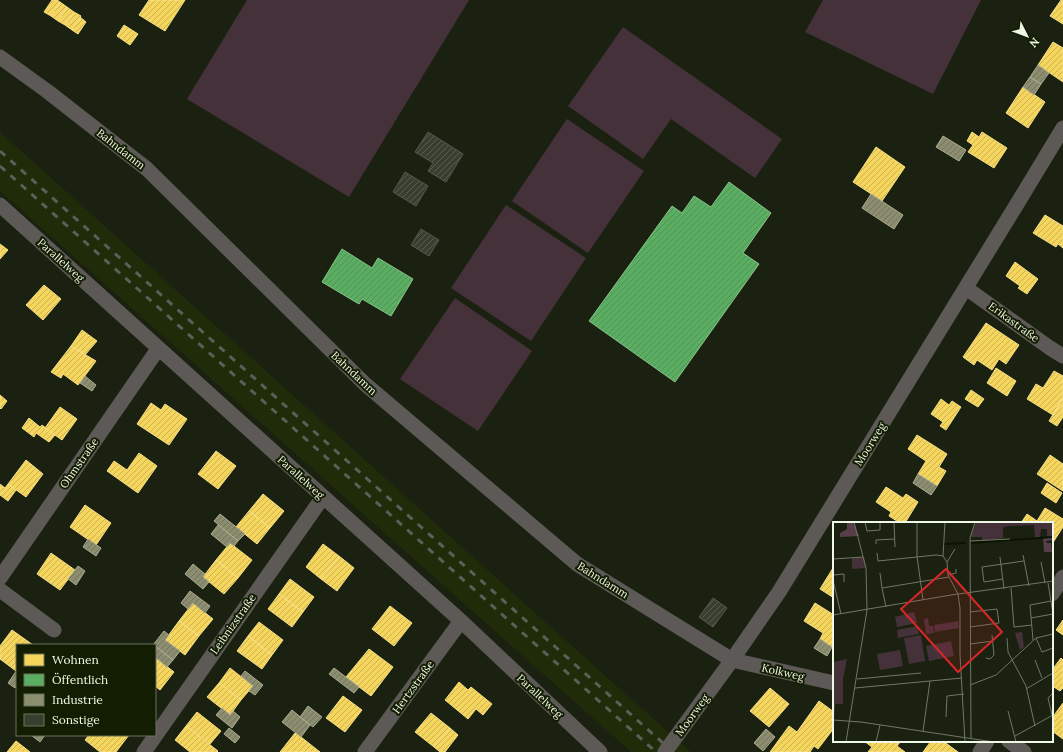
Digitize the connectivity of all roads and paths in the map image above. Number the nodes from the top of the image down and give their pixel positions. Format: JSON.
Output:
{"nodes":[{"id":1,"x":0,"y":57,"type":"edge"},
{"id":2,"x":1063,"y":128,"type":"edge"},
{"id":3,"x":0,"y":205,"type":"edge"},
{"id":4,"x":966,"y":288,"type":"junction"},
{"id":5,"x":158,"y":349,"type":"junction"},
{"id":6,"x":1063,"y":356,"type":"edge"},
{"id":7,"x":323,"y":497,"type":"junction"},
{"id":8,"x":1063,"y":577,"type":"edge"},
{"id":9,"x":0,"y":578,"type":"edge"},
{"id":10,"x":0,"y":590,"type":"edge"},
{"id":11,"x":1053,"y":592,"type":"edge"},
{"id":12,"x":460,"y":621,"type":"junction"},
{"id":13,"x":54,"y":630,"type":"dead end"},
{"id":14,"x":732,"y":660,"type":"junction"},
{"id":15,"x":833,"y":683,"type":"edge"},
{"id":16,"x":156,"y":735,"type":"edge"},
{"id":17,"x":155,"y":736,"type":"edge"},
{"id":18,"x":986,"y":742,"type":"edge"},
{"id":19,"x":1010,"y":742,"type":"edge"},
{"id":20,"x":144,"y":752,"type":"edge"},
{"id":21,"x":365,"y":752,"type":"edge"},
{"id":22,"x":600,"y":752,"type":"edge"},
{"id":23,"x":665,"y":752,"type":"edge"},
{"id":24,"x":980,"y":752,"type":"edge"},
{"id":25,"x":1024,"y":752,"type":"edge"}],
"edges":[{"from":1,"to":14,"type":"street","name":"Bahndamm"},
{"from":2,"to":4,"type":"street","name":"Moorweg"},
{"from":3,"to":5,"type":"street","name":"Parallelweg"},
{"from":4,"to":6,"type":"street","name":"Erikastraße"},
{"from":4,"to":14,"type":"street","name":"Moorweg"},
{"from":5,"to":7,"type":"street","name":"Parallelweg"},
{"from":5,"to":9,"type":"street","name":"Ohmstraße"},
{"from":7,"to":12,"type":"street","name":"Parallelweg"},
{"from":7,"to":16,"type":"street","name":"Leibnizstraße"},
{"from":8,"to":11,"type":"street"},
{"from":10,"to":13,"type":"street"},
{"from":12,"to":21,"type":"street","name":"Hertzstraße"},
{"from":12,"to":22,"type":"street","name":"Parallelweg"},
{"from":14,"to":15,"type":"street","name":"Kolkweg"},
{"from":14,"to":23,"type":"street","name":"Moorweg"},
{"from":17,"to":20,"type":"street","name":"Leibnizstraße"},
{"from":18,"to":24,"type":"street"},
{"from":19,"to":25,"type":"street"}]}
